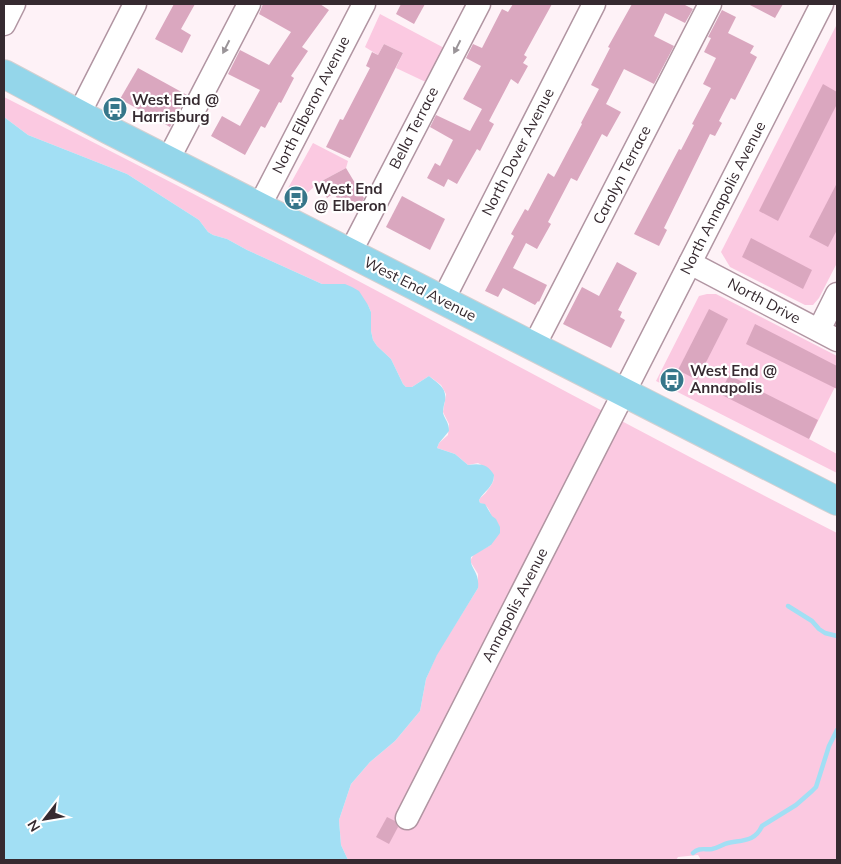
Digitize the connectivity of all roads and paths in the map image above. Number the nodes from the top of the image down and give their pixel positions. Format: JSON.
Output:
{"nodes":[{"id":1,"x":14,"y":4,"type":"edge"},
{"id":2,"x":135,"y":4,"type":"edge"},
{"id":3,"x":249,"y":4,"type":"edge"},
{"id":4,"x":364,"y":4,"type":"edge"},
{"id":5,"x":479,"y":4,"type":"edge"},
{"id":6,"x":594,"y":4,"type":"edge"},
{"id":7,"x":710,"y":4,"type":"edge"},
{"id":8,"x":822,"y":4,"type":"edge"},
{"id":9,"x":4,"y":24,"type":"edge"},
{"id":10,"x":4,"y":74,"type":"edge"},
{"id":11,"x":79,"y":114,"type":"junction"},
{"id":12,"x":168,"y":160,"type":"junction"},
{"id":13,"x":259,"y":207,"type":"junction"},
{"id":14,"x":350,"y":253,"type":"junction"},
{"id":15,"x":690,"y":263,"type":"junction"},
{"id":16,"x":837,"y":294,"type":"edge"},
{"id":17,"x":443,"y":300,"type":"junction"},
{"id":18,"x":828,"y":335,"type":"edge"},
{"id":19,"x":534,"y":346,"type":"junction"},
{"id":20,"x":624,"y":391,"type":"junction"},
{"id":21,"x":837,"y":501,"type":"edge"},
{"id":22,"x":406,"y":818,"type":"dead end"}],
"edges":[{"from":1,"to":9,"type":"street"},
{"from":2,"to":11,"type":"street"},
{"from":3,"to":12,"type":"street","one_way":true},
{"from":4,"to":13,"type":"street","name":"North Elberon Avenue"},
{"from":5,"to":14,"type":"street","name":"Bella Terrace","one_way":true},
{"from":6,"to":17,"type":"street","name":"North Dover Avenue"},
{"from":7,"to":19,"type":"street","name":"Carolyn Terrace"},
{"from":8,"to":15,"type":"street","name":"North Annapolis Avenue"},
{"from":10,"to":11,"type":"main road","name":"West End Avenue"},
{"from":11,"to":12,"type":"main road","name":"West End Avenue"},
{"from":12,"to":13,"type":"main road","name":"West End Avenue"},
{"from":13,"to":14,"type":"main road","name":"West End Avenue"},
{"from":14,"to":17,"type":"main road","name":"West End Avenue"},
{"from":15,"to":18,"type":"street","name":"North Drive"},
{"from":15,"to":20,"type":"street","name":"North Annapolis Avenue"},
{"from":16,"to":18,"type":"street"},
{"from":17,"to":19,"type":"main road","name":"West End Avenue"},
{"from":19,"to":20,"type":"main road","name":"West End Avenue"},
{"from":20,"to":21,"type":"main road","name":"West End Avenue"},
{"from":20,"to":22,"type":"street","name":"Annapolis Avenue"}]}
